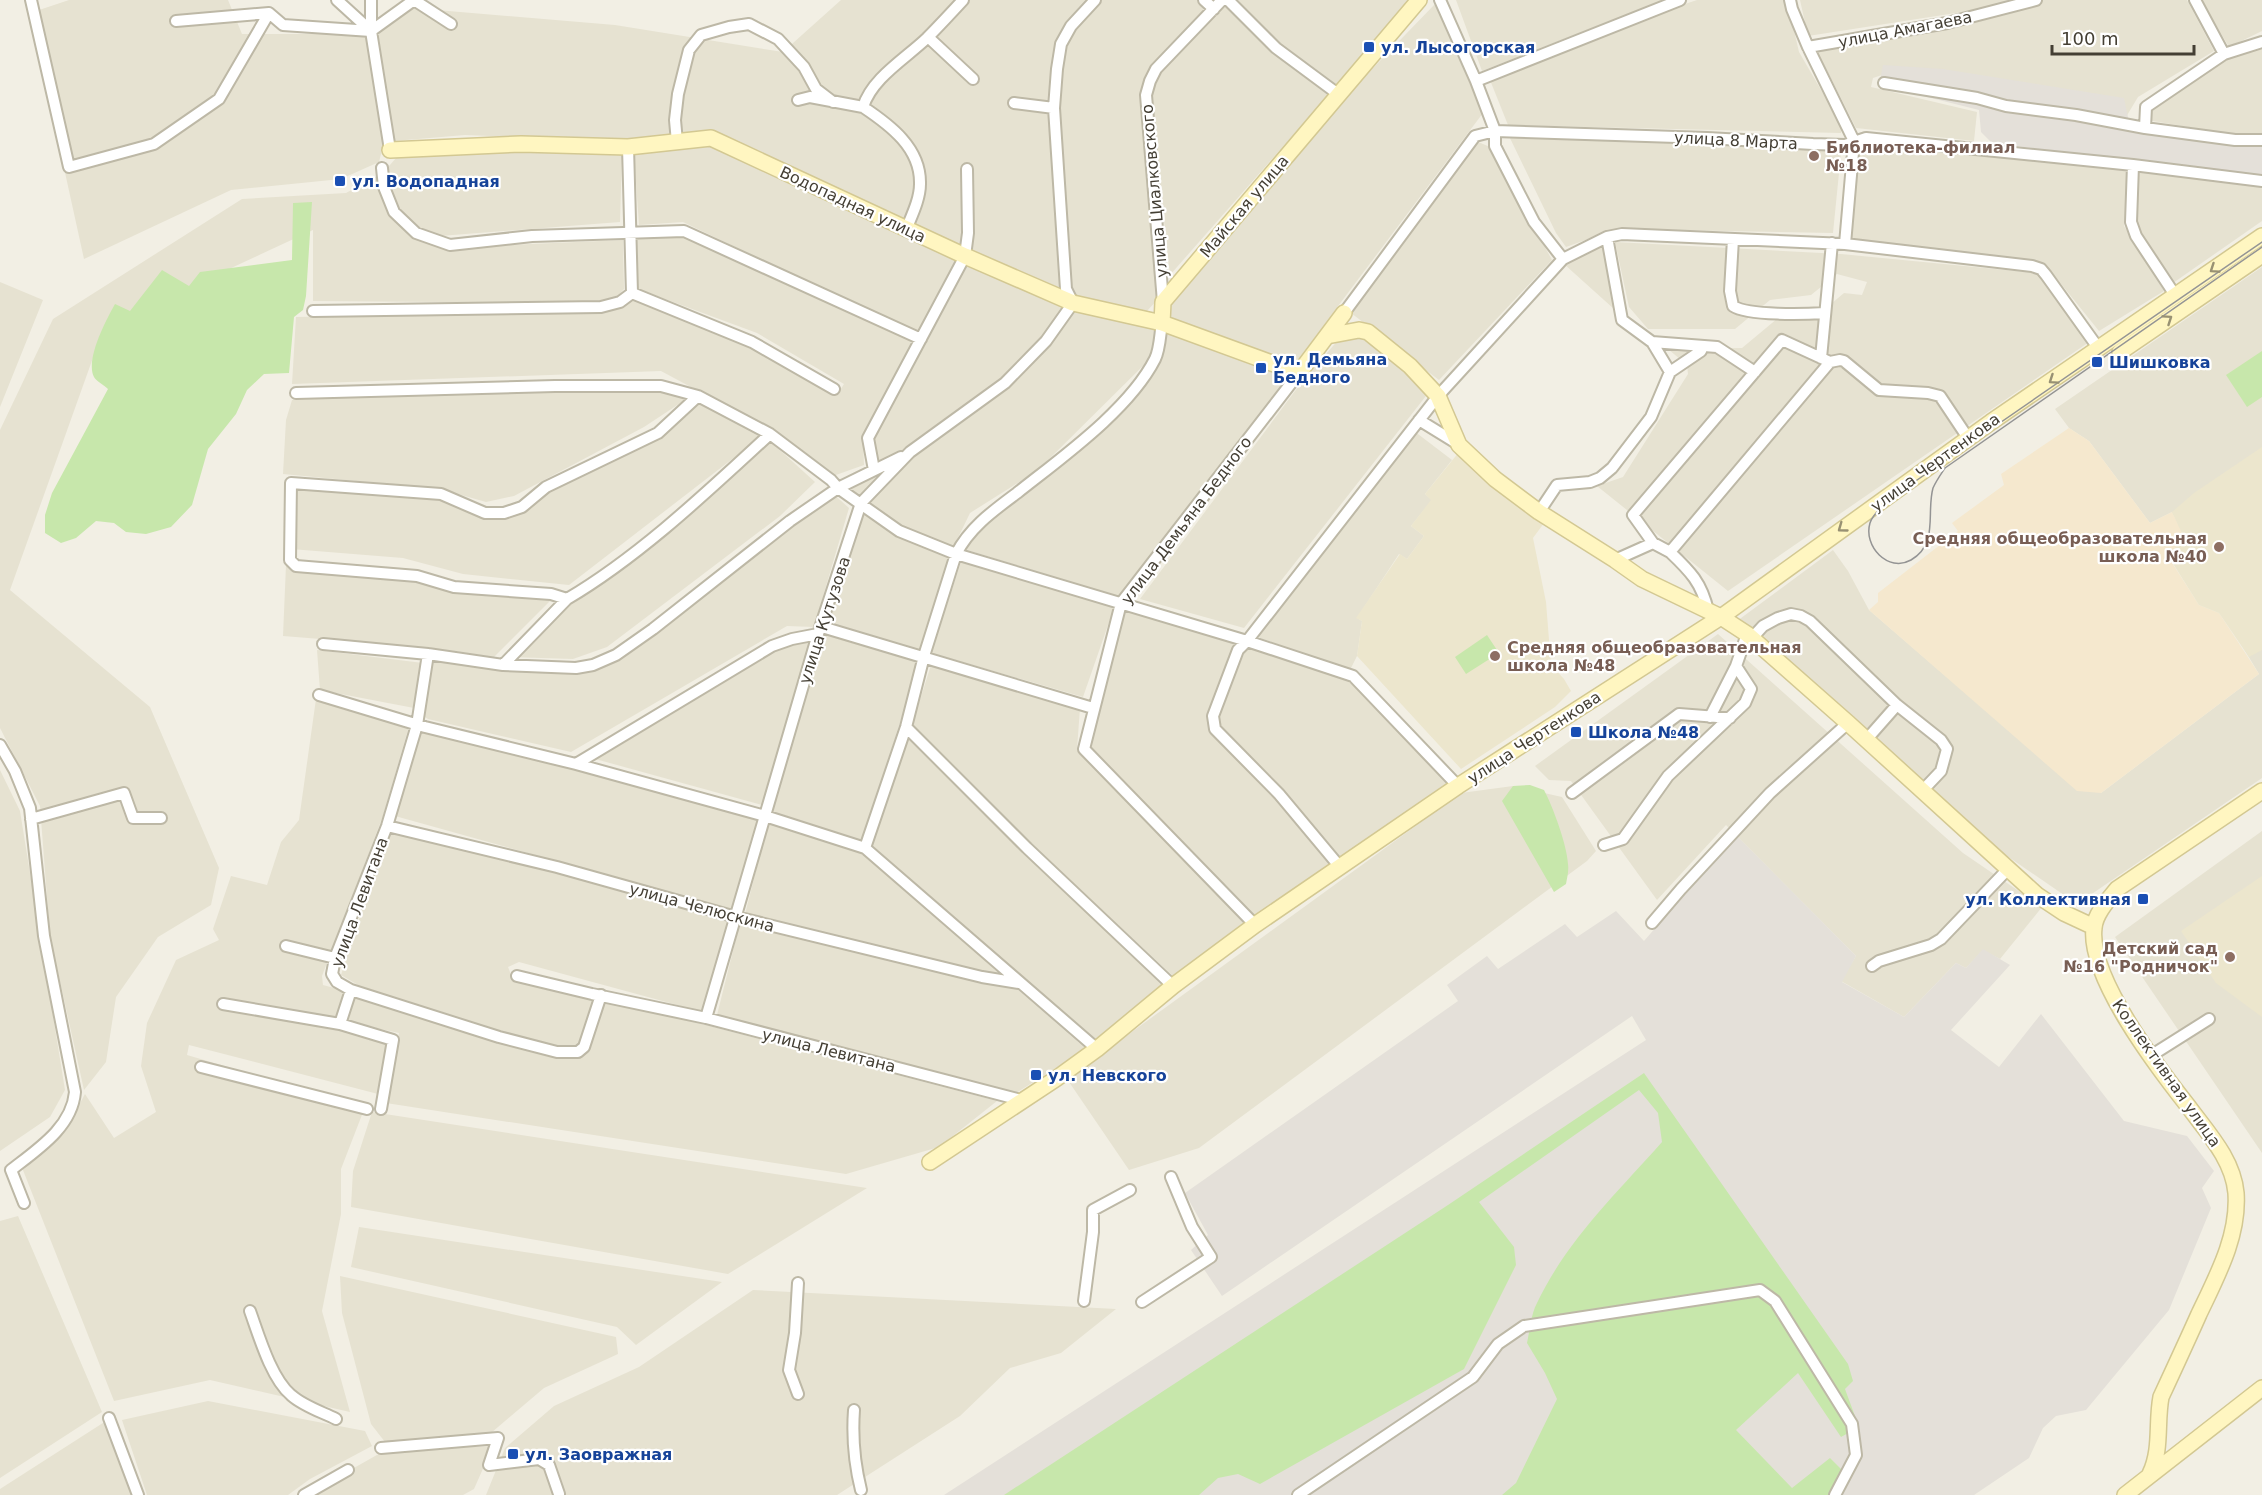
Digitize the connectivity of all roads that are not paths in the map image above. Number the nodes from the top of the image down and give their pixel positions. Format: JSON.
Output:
{"nodes":[{"id":1,"x":31,"y":0,"type":"edge"},
{"id":2,"x":337,"y":0,"type":"edge"},
{"id":3,"x":371,"y":0,"type":"edge"},
{"id":4,"x":963,"y":0,"type":"edge"},
{"id":5,"x":1095,"y":0,"type":"edge"},
{"id":6,"x":1204,"y":0,"type":"edge"},
{"id":7,"x":1222,"y":0,"type":"edge"},
{"id":8,"x":1228,"y":0,"type":"edge"},
{"id":9,"x":1419,"y":0,"type":"edge"},
{"id":10,"x":1440,"y":0,"type":"edge"},
{"id":11,"x":1680,"y":0,"type":"edge"},
{"id":12,"x":1790,"y":0,"type":"edge"},
{"id":13,"x":2036,"y":0,"type":"edge"},
{"id":14,"x":2194,"y":0,"type":"edge"},
{"id":15,"x":1214,"y":9,"type":"junction"},
{"id":16,"x":269,"y":13,"type":"junction"},
{"id":17,"x":176,"y":21,"type":"dead end"},
{"id":18,"x":451,"y":24,"type":"dead end"},
{"id":19,"x":371,"y":31,"type":"junction"},
{"id":20,"x":928,"y":37,"type":"junction"},
{"id":21,"x":2262,"y":42,"type":"edge"},
{"id":22,"x":1808,"y":47,"type":"junction"},
{"id":23,"x":2224,"y":54,"type":"junction"},
{"id":24,"x":973,"y":79,"type":"dead end"},
{"id":25,"x":1476,"y":81,"type":"junction"},
{"id":26,"x":1884,"y":83,"type":"dead end"},
{"id":27,"x":1338,"y":94,"type":"junction"},
{"id":28,"x":798,"y":100,"type":"dead end"},
{"id":29,"x":833,"y":102,"type":"junction"},
{"id":30,"x":1014,"y":103,"type":"dead end"},
{"id":31,"x":863,"y":107,"type":"junction"},
{"id":32,"x":1054,"y":108,"type":"junction"},
{"id":33,"x":2145,"y":128,"type":"junction"},
{"id":34,"x":1495,"y":131,"type":"junction"},
{"id":35,"x":2262,"y":140,"type":"edge"},
{"id":36,"x":1854,"y":141,"type":"junction"},
{"id":37,"x":677,"y":142,"type":"junction"},
{"id":38,"x":628,"y":147,"type":"junction"},
{"id":39,"x":390,"y":150,"type":"joint"},
{"id":40,"x":2133,"y":165,"type":"junction"},
{"id":41,"x":382,"y":168,"type":"dead end"},
{"id":42,"x":967,"y":169,"type":"dead end"},
{"id":43,"x":2262,"y":181,"type":"edge"},
{"id":44,"x":906,"y":230,"type":"junction"},
{"id":45,"x":631,"y":232,"type":"junction"},
{"id":46,"x":2262,"y":236,"type":"edge"},
{"id":47,"x":1607,"y":237,"type":"junction"},
{"id":48,"x":1733,"y":239,"type":"junction"},
{"id":49,"x":1832,"y":243,"type":"junction"},
{"id":50,"x":1845,"y":244,"type":"junction"},
{"id":51,"x":2262,"y":255,"type":"edge"},
{"id":52,"x":965,"y":256,"type":"junction"},
{"id":53,"x":1563,"y":259,"type":"junction"},
{"id":54,"x":632,"y":293,"type":"junction"},
{"id":55,"x":2175,"y":296,"type":"junction"},
{"id":56,"x":1163,"y":302,"type":"junction"},
{"id":57,"x":1073,"y":303,"type":"junction"},
{"id":58,"x":313,"y":311,"type":"dead end"},
{"id":59,"x":1344,"y":313,"type":"joint"},
{"id":60,"x":1826,"y":313,"type":"junction"},
{"id":61,"x":1162,"y":323,"type":"junction"},
{"id":62,"x":1327,"y":336,"type":"junction"},
{"id":63,"x":921,"y":339,"type":"junction"},
{"id":64,"x":1652,"y":342,"type":"junction"},
{"id":65,"x":1703,"y":346,"type":"junction"},
{"id":66,"x":2099,"y":349,"type":"junction"},
{"id":67,"x":2120,"y":352,"type":"dead end"},
{"id":68,"x":1826,"y":360,"type":"junction"},
{"id":69,"x":1670,"y":372,"type":"junction"},
{"id":70,"x":1755,"y":372,"type":"junction"},
{"id":71,"x":1299,"y":373,"type":"junction"},
{"id":72,"x":834,"y":389,"type":"dead end"},
{"id":73,"x":296,"y":393,"type":"dead end"},
{"id":74,"x":698,"y":396,"type":"junction"},
{"id":75,"x":1438,"y":396,"type":"junction"},
{"id":76,"x":1419,"y":420,"type":"junction"},
{"id":77,"x":770,"y":434,"type":"junction"},
{"id":78,"x":1968,"y":438,"type":"junction"},
{"id":79,"x":1459,"y":445,"type":"junction"},
{"id":80,"x":910,"y":452,"type":"junction"},
{"id":81,"x":874,"y":470,"type":"junction"},
{"id":82,"x":838,"y":488,"type":"junction"},
{"id":83,"x":861,"y":503,"type":"junction"},
{"id":84,"x":1539,"y":512,"type":"junction"},
{"id":85,"x":1653,"y":543,"type":"junction"},
{"id":86,"x":1670,"y":552,"type":"junction"},
{"id":87,"x":956,"y":554,"type":"junction"},
{"id":88,"x":1615,"y":560,"type":"junction"},
{"id":89,"x":567,"y":599,"type":"junction"},
{"id":90,"x":1121,"y":603,"type":"junction"},
{"id":91,"x":1714,"y":614,"type":"junction"},
{"id":92,"x":820,"y":631,"type":"junction"},
{"id":93,"x":1749,"y":636,"type":"junction"},
{"id":94,"x":1247,"y":641,"type":"junction"},
{"id":95,"x":323,"y":644,"type":"dead end"},
{"id":96,"x":428,"y":654,"type":"junction"},
{"id":97,"x":924,"y":657,"type":"junction"},
{"id":98,"x":503,"y":665,"type":"junction"},
{"id":99,"x":1736,"y":666,"type":"junction"},
{"id":100,"x":319,"y":695,"type":"dead end"},
{"id":101,"x":1897,"y":705,"type":"junction"},
{"id":102,"x":1093,"y":708,"type":"junction"},
{"id":103,"x":1710,"y":717,"type":"junction"},
{"id":104,"x":1730,"y":718,"type":"junction"},
{"id":105,"x":1848,"y":723,"type":"junction"},
{"id":106,"x":417,"y":725,"type":"junction"},
{"id":107,"x":906,"y":726,"type":"junction"},
{"id":108,"x":1867,"y":739,"type":"junction"},
{"id":109,"x":0,"y":745,"type":"edge"},
{"id":110,"x":576,"y":764,"type":"junction"},
{"id":111,"x":1458,"y":786,"type":"junction"},
{"id":112,"x":1923,"y":790,"type":"junction"},
{"id":113,"x":2262,"y":791,"type":"edge"},
{"id":114,"x":1572,"y":793,"type":"dead end"},
{"id":115,"x":765,"y":816,"type":"junction"},
{"id":116,"x":161,"y":818,"type":"dead end"},
{"id":117,"x":31,"y":819,"type":"junction"},
{"id":118,"x":387,"y":826,"type":"junction"},
{"id":119,"x":1604,"y":845,"type":"dead end"},
{"id":120,"x":865,"y":848,"type":"junction"},
{"id":121,"x":1340,"y":867,"type":"junction"},
{"id":122,"x":2008,"y":869,"type":"junction"},
{"id":123,"x":736,"y":917,"type":"junction"},
{"id":124,"x":1652,"y":923,"type":"dead end"},
{"id":125,"x":1255,"y":925,"type":"junction"},
{"id":126,"x":2094,"y":927,"type":"junction"},
{"id":127,"x":286,"y":946,"type":"dead end"},
{"id":128,"x":335,"y":958,"type":"junction"},
{"id":129,"x":1872,"y":966,"type":"dead end"},
{"id":130,"x":517,"y":976,"type":"dead end"},
{"id":131,"x":1019,"y":983,"type":"junction"},
{"id":132,"x":1173,"y":986,"type":"junction"},
{"id":133,"x":351,"y":990,"type":"junction"},
{"id":134,"x":601,"y":995,"type":"junction"},
{"id":135,"x":223,"y":1004,"type":"dead end"},
{"id":136,"x":706,"y":1018,"type":"junction"},
{"id":137,"x":2209,"y":1019,"type":"dead end"},
{"id":138,"x":340,"y":1024,"type":"junction"},
{"id":139,"x":1097,"y":1049,"type":"junction"},
{"id":140,"x":2152,"y":1055,"type":"junction"},
{"id":141,"x":201,"y":1067,"type":"dead end"},
{"id":142,"x":1021,"y":1100,"type":"junction"},
{"id":143,"x":367,"y":1109,"type":"dead end"},
{"id":144,"x":381,"y":1109,"type":"dead end"},
{"id":145,"x":930,"y":1162,"type":"dead end"},
{"id":146,"x":1171,"y":1178,"type":"dead end"},
{"id":147,"x":1130,"y":1191,"type":"dead end"},
{"id":148,"x":24,"y":1203,"type":"dead end"},
{"id":149,"x":798,"y":1282,"type":"dead end"},
{"id":150,"x":1084,"y":1300,"type":"dead end"},
{"id":151,"x":1142,"y":1302,"type":"dead end"},
{"id":152,"x":250,"y":1311,"type":"dead end"},
{"id":153,"x":2262,"y":1388,"type":"edge"},
{"id":154,"x":798,"y":1394,"type":"dead end"},
{"id":155,"x":854,"y":1410,"type":"dead end"},
{"id":156,"x":109,"y":1418,"type":"dead end"},
{"id":157,"x":336,"y":1419,"type":"dead end"},
{"id":158,"x":2159,"y":1447,"type":"junction"},
{"id":159,"x":381,"y":1448,"type":"dead end"},
{"id":160,"x":2172,"y":1457,"type":"junction"},
{"id":161,"x":348,"y":1470,"type":"dead end"},
{"id":162,"x":2150,"y":1474,"type":"junction"},
{"id":163,"x":861,"y":1490,"type":"dead end"},
{"id":164,"x":559,"y":1494,"type":"edge"},
{"id":165,"x":138,"y":1495,"type":"edge"},
{"id":166,"x":304,"y":1495,"type":"edge"},
{"id":167,"x":1298,"y":1495,"type":"edge"},
{"id":168,"x":1835,"y":1495,"type":"edge"},
{"id":169,"x":2125,"y":1495,"type":"edge"}],
"edges":[{"from":1,"to":16,"type":"street"},
{"from":2,"to":19,"type":"street"},
{"from":3,"to":19,"type":"street"},
{"from":4,"to":20,"type":"street"},
{"from":5,"to":32,"type":"street"},
{"from":6,"to":15,"type":"street"},
{"from":7,"to":15,"type":"street","name":"улица Циалковского"},
{"from":8,"to":27,"type":"street"},
{"from":9,"to":27,"type":"street","name":"Майская улица"},
{"from":10,"to":25,"type":"street"},
{"from":11,"to":25,"type":"street"},
{"from":12,"to":22,"type":"street"},
{"from":13,"to":22,"type":"street","name":"улица Амагаева"},
{"from":14,"to":23,"type":"street"},
{"from":15,"to":56,"type":"street","name":"улица Циалковского"},
{"from":16,"to":17,"type":"street"},
{"from":16,"to":19,"type":"street"},
{"from":18,"to":19,"type":"street"},
{"from":19,"to":39,"type":"street"},
{"from":20,"to":24,"type":"street"},
{"from":20,"to":31,"type":"street"},
{"from":21,"to":23,"type":"street"},
{"from":22,"to":36,"type":"street"},
{"from":23,"to":33,"type":"street"},
{"from":25,"to":34,"type":"street"},
{"from":26,"to":33,"type":"street"},
{"from":27,"to":56,"type":"street","name":"Майская улица"},
{"from":28,"to":29,"type":"street"},
{"from":29,"to":31,"type":"street"},
{"from":29,"to":37,"type":"street"},
{"from":30,"to":32,"type":"street"},
{"from":31,"to":44,"type":"street"},
{"from":32,"to":57,"type":"street"},
{"from":33,"to":35,"type":"street"},
{"from":34,"to":36,"type":"street","name":"улица 8 Марта"},
{"from":34,"to":53,"type":"street"},
{"from":34,"to":59,"type":"street","name":"улица Демьяна Бедного"},
{"from":36,"to":40,"type":"street","name":"улица 8 Марта"},
{"from":36,"to":50,"type":"street"},
{"from":37,"to":38,"type":"street","name":"Водопадная улица"},
{"from":37,"to":44,"type":"street","name":"Водопадная улица"},
{"from":38,"to":39,"type":"street","name":"Водопадная улица"},
{"from":38,"to":45,"type":"street"},
{"from":40,"to":43,"type":"street","name":"улица 8 Марта"},
{"from":40,"to":55,"type":"street"},
{"from":41,"to":45,"type":"street"},
{"from":42,"to":52,"type":"street"},
{"from":44,"to":52,"type":"street","name":"Водопадная улица"},
{"from":45,"to":54,"type":"street"},
{"from":45,"to":63,"type":"street"},
{"from":46,"to":55,"type":"street","name":"улица Чертенкова","one_way":true},
{"from":47,"to":48,"type":"street"},
{"from":47,"to":53,"type":"street"},
{"from":47,"to":64,"type":"street"},
{"from":48,"to":49,"type":"street"},
{"from":48,"to":60,"type":"street"},
{"from":49,"to":50,"type":"street"},
{"from":49,"to":60,"type":"street"},
{"from":50,"to":66,"type":"street"},
{"from":67,"to":51,"type":"street","one_way":true},
{"from":52,"to":57,"type":"street","name":"Водопадная улица"},
{"from":52,"to":63,"type":"street"},
{"from":53,"to":75,"type":"street"},
{"from":54,"to":58,"type":"street"},
{"from":54,"to":72,"type":"street"},
{"from":55,"to":66,"type":"street","name":"улица Чертенкова"},
{"from":56,"to":61,"type":"street"},
{"from":57,"to":61,"type":"street","name":"Водопадная улица"},
{"from":57,"to":80,"type":"street","name":"улица Кутузова"},
{"from":59,"to":62,"type":"street","name":"улица Демьяна Бедного"},
{"from":60,"to":68,"type":"street"},
{"from":61,"to":71,"type":"street","name":"Водопадная улица"},
{"from":61,"to":87,"type":"street"},
{"from":62,"to":71,"type":"street","name":"улица Демьяна Бедного"},
{"from":62,"to":75,"type":"street"},
{"from":63,"to":81,"type":"street"},
{"from":64,"to":65,"type":"street"},
{"from":64,"to":69,"type":"street"},
{"from":65,"to":69,"type":"street"},
{"from":65,"to":70,"type":"street"},
{"from":66,"to":78,"type":"street","name":"улица Чертенкова","one_way":true},
{"from":68,"to":70,"type":"street"},
{"from":68,"to":78,"type":"street"},
{"from":68,"to":86,"type":"street"},
{"from":69,"to":84,"type":"street"},
{"from":70,"to":85,"type":"street"},
{"from":71,"to":90,"type":"street","name":"улица Демьяна Бедного"},
{"from":73,"to":74,"type":"street"},
{"from":74,"to":77,"type":"street"},
{"from":74,"to":89,"type":"street"},
{"from":75,"to":76,"type":"street"},
{"from":75,"to":79,"type":"street"},
{"from":76,"to":79,"type":"street"},
{"from":76,"to":94,"type":"street"},
{"from":77,"to":82,"type":"street"},
{"from":77,"to":89,"type":"street"},
{"from":78,"to":91,"type":"street","name":"улица Чертенкова","one_way":true},
{"from":79,"to":84,"type":"street"},
{"from":80,"to":81,"type":"street"},
{"from":80,"to":83,"type":"street","name":"улица Кутузова"},
{"from":81,"to":82,"type":"street"},
{"from":82,"to":83,"type":"street"},
{"from":82,"to":98,"type":"street"},
{"from":83,"to":87,"type":"street"},
{"from":83,"to":92,"type":"street","name":"улица Кутузова"},
{"from":84,"to":88,"type":"street"},
{"from":85,"to":86,"type":"street"},
{"from":85,"to":88,"type":"street"},
{"from":86,"to":91,"type":"street"},
{"from":87,"to":90,"type":"street"},
{"from":87,"to":97,"type":"street"},
{"from":88,"to":91,"type":"street"},
{"from":89,"to":98,"type":"street"},
{"from":90,"to":94,"type":"street"},
{"from":90,"to":102,"type":"street","name":"улица Демьяна Бедного"},
{"from":91,"to":93,"type":"street"},
{"from":91,"to":111,"type":"street","name":"улица Чертенкова"},
{"from":92,"to":97,"type":"street"},
{"from":92,"to":110,"type":"street"},
{"from":92,"to":115,"type":"street","name":"улица Кутузова"},
{"from":93,"to":99,"type":"street"},
{"from":93,"to":101,"type":"street"},
{"from":93,"to":105,"type":"street"},
{"from":94,"to":111,"type":"street"},
{"from":94,"to":121,"type":"street"},
{"from":95,"to":96,"type":"street"},
{"from":96,"to":98,"type":"street"},
{"from":96,"to":106,"type":"street","name":"улица Левитана"},
{"from":97,"to":102,"type":"street"},
{"from":97,"to":107,"type":"street"},
{"from":99,"to":103,"type":"street"},
{"from":99,"to":104,"type":"street"},
{"from":100,"to":106,"type":"street"},
{"from":101,"to":108,"type":"street"},
{"from":101,"to":112,"type":"street"},
{"from":102,"to":125,"type":"street","name":"улица Демьяна Бедного"},
{"from":103,"to":104,"type":"street"},
{"from":103,"to":114,"type":"street"},
{"from":104,"to":119,"type":"street"},
{"from":105,"to":108,"type":"street"},
{"from":105,"to":124,"type":"street"},
{"from":106,"to":110,"type":"street"},
{"from":106,"to":118,"type":"street","name":"улица Левитана"},
{"from":107,"to":120,"type":"street"},
{"from":107,"to":132,"type":"street"},
{"from":108,"to":112,"type":"street"},
{"from":109,"to":117,"type":"street"},
{"from":110,"to":115,"type":"street"},
{"from":111,"to":121,"type":"street","name":"улица Чертенкова"},
{"from":112,"to":122,"type":"street"},
{"from":113,"to":126,"type":"street"},
{"from":115,"to":120,"type":"street"},
{"from":115,"to":123,"type":"street","name":"улица Кутузова"},
{"from":116,"to":117,"type":"street"},
{"from":117,"to":148,"type":"street"},
{"from":118,"to":123,"type":"street","name":"улица Челюскина"},
{"from":118,"to":128,"type":"street","name":"улица Левитана"},
{"from":120,"to":131,"type":"street"},
{"from":121,"to":125,"type":"street","name":"улица Чертенкова"},
{"from":122,"to":126,"type":"street"},
{"from":122,"to":129,"type":"street"},
{"from":123,"to":131,"type":"street","name":"улица Челюскина"},
{"from":123,"to":136,"type":"street","name":"улица Кутузова"},
{"from":125,"to":132,"type":"street","name":"улица Чертенкова"},
{"from":126,"to":140,"type":"street","name":"Коллективная улица"},
{"from":127,"to":128,"type":"street"},
{"from":128,"to":133,"type":"street","name":"улица Левитана"},
{"from":130,"to":134,"type":"street","name":"улица Левитана"},
{"from":131,"to":139,"type":"street"},
{"from":132,"to":139,"type":"street","name":"улица Чертенкова"},
{"from":133,"to":134,"type":"street","name":"улица Левитана"},
{"from":133,"to":138,"type":"street"},
{"from":134,"to":136,"type":"street","name":"улица Левитана"},
{"from":135,"to":138,"type":"street"},
{"from":136,"to":142,"type":"street","name":"улица Левитана"},
{"from":137,"to":140,"type":"street"},
{"from":138,"to":144,"type":"street"},
{"from":139,"to":142,"type":"street","name":"улица Чертенкова"},
{"from":140,"to":158,"type":"street","name":"Коллективная улица"},
{"from":141,"to":143,"type":"street"},
{"from":142,"to":145,"type":"street","name":"улица Чертенкова"},
{"from":146,"to":151,"type":"street"},
{"from":147,"to":150,"type":"street"},
{"from":149,"to":154,"type":"street"},
{"from":152,"to":157,"type":"street"},
{"from":153,"to":160,"type":"street"},
{"from":155,"to":163,"type":"street"},
{"from":156,"to":165,"type":"street"},
{"from":158,"to":160,"type":"street"},
{"from":158,"to":162,"type":"street","name":"Коллективная улица"},
{"from":159,"to":164,"type":"street"},
{"from":160,"to":162,"type":"street"},
{"from":161,"to":166,"type":"street"},
{"from":162,"to":169,"type":"street"},
{"from":167,"to":168,"type":"street"}]}
